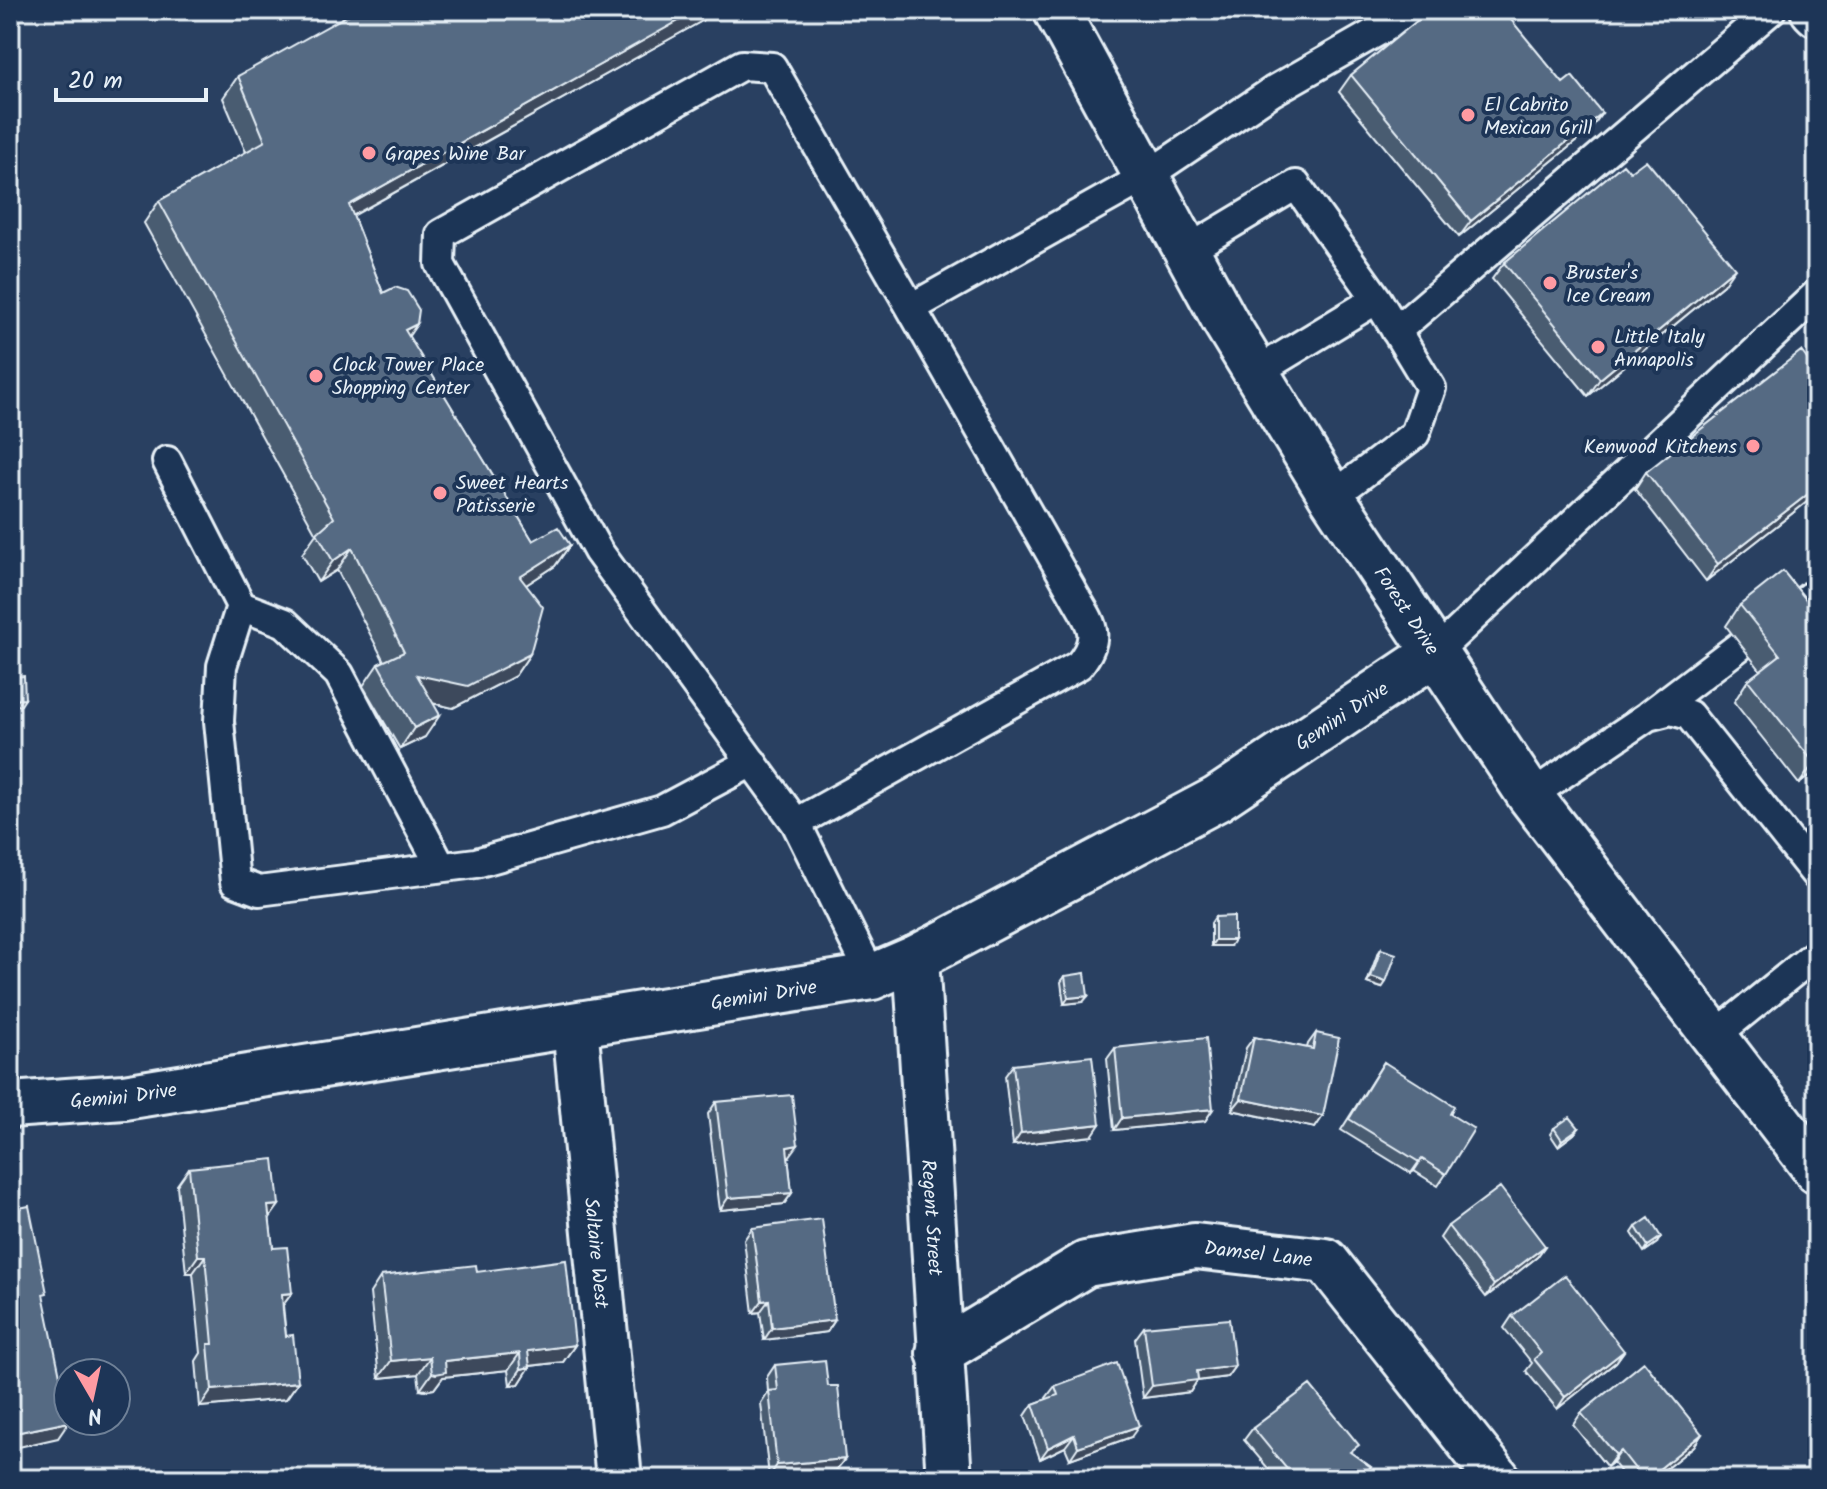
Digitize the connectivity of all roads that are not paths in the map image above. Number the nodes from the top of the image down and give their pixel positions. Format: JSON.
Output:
{"nodes":[{"id":1,"x":1056,"y":10,"type":"edge"},
{"id":2,"x":1415,"y":10,"type":"edge"},
{"id":3,"x":1771,"y":10,"type":"edge"},
{"id":4,"x":1145,"y":177,"type":"junction"},
{"id":5,"x":1186,"y":251,"type":"junction"},
{"id":6,"x":1817,"y":294,"type":"edge"},
{"id":7,"x":1377,"y":299,"type":"junction"},
{"id":8,"x":911,"y":308,"type":"junction"},
{"id":9,"x":1396,"y":331,"type":"junction"},
{"id":10,"x":1255,"y":373,"type":"junction"},
{"id":11,"x":167,"y":461,"type":"dead end"},
{"id":12,"x":1332,"y":497,"type":"junction"},
{"id":13,"x":1817,"y":592,"type":"edge"},
{"id":14,"x":241,"y":606,"type":"junction"},
{"id":15,"x":1786,"y":615,"type":"edge"},
{"id":16,"x":1741,"y":645,"type":"edge"},
{"id":17,"x":1435,"y":653,"type":"junction"},
{"id":18,"x":1648,"y":716,"type":"junction"},
{"id":19,"x":752,"y":762,"type":"junction"},
{"id":20,"x":1530,"y":796,"type":"junction"},
{"id":21,"x":796,"y":823,"type":"junction"},
{"id":22,"x":441,"y":867,"type":"junction"},
{"id":23,"x":1817,"y":876,"type":"edge"},
{"id":24,"x":1817,"y":953,"type":"edge"},
{"id":25,"x":916,"y":958,"type":"junction"},
{"id":26,"x":872,"y":977,"type":"junction"},
{"id":27,"x":575,"y":1026,"type":"junction"},
{"id":28,"x":1712,"y":1038,"type":"junction"},
{"id":29,"x":10,"y":1105,"type":"edge"},
{"id":30,"x":1817,"y":1171,"type":"edge"},
{"id":31,"x":939,"y":1353,"type":"junction"},
{"id":32,"x":619,"y":1479,"type":"edge"},
{"id":33,"x":949,"y":1479,"type":"edge"},
{"id":34,"x":1498,"y":1479,"type":"edge"}],
"edges":[{"from":1,"to":4,"type":"street","name":"Forest Drive"},
{"from":2,"to":4,"type":"lane"},
{"from":3,"to":9,"type":"lane"},
{"from":4,"to":5,"type":"street","name":"Forest Drive"},
{"from":4,"to":8,"type":"lane"},
{"from":5,"to":7,"type":"lane"},
{"from":5,"to":10,"type":"street","name":"Forest Drive"},
{"from":6,"to":17,"type":"lane"},
{"from":7,"to":9,"type":"lane"},
{"from":7,"to":10,"type":"lane"},
{"from":8,"to":19,"type":"lane"},
{"from":8,"to":21,"type":"lane"},
{"from":9,"to":12,"type":"lane"},
{"from":10,"to":12,"type":"street","name":"Forest Drive"},
{"from":11,"to":14,"type":"lane"},
{"from":12,"to":17,"type":"street","name":"Forest Drive"},
{"from":13,"to":15,"type":"lane"},
{"from":14,"to":22,"type":"lane"},
{"from":14,"to":22,"type":"lane"},
{"from":16,"to":18,"type":"lane"},
{"from":17,"to":20,"type":"street","name":"Forest Drive"},
{"from":17,"to":25,"type":"street","name":"Gemini Drive"},
{"from":18,"to":20,"type":"lane"},
{"from":18,"to":23,"type":"lane"},
{"from":19,"to":21,"type":"lane"},
{"from":19,"to":22,"type":"lane"},
{"from":20,"to":28,"type":"street","name":"Forest Drive"},
{"from":21,"to":26,"type":"lane"},
{"from":24,"to":28,"type":"lane"},
{"from":25,"to":26,"type":"street","name":"Gemini Drive"},
{"from":25,"to":31,"type":"street","name":"Regent Street"},
{"from":26,"to":27,"type":"street","name":"Gemini Drive"},
{"from":27,"to":29,"type":"street","name":"Gemini Drive"},
{"from":27,"to":32,"type":"street","name":"Saltaire West"},
{"from":28,"to":30,"type":"street","name":"Forest Drive"},
{"from":31,"to":33,"type":"street","name":"Regent Street"},
{"from":31,"to":34,"type":"street","name":"Damsel Lane"}]}
